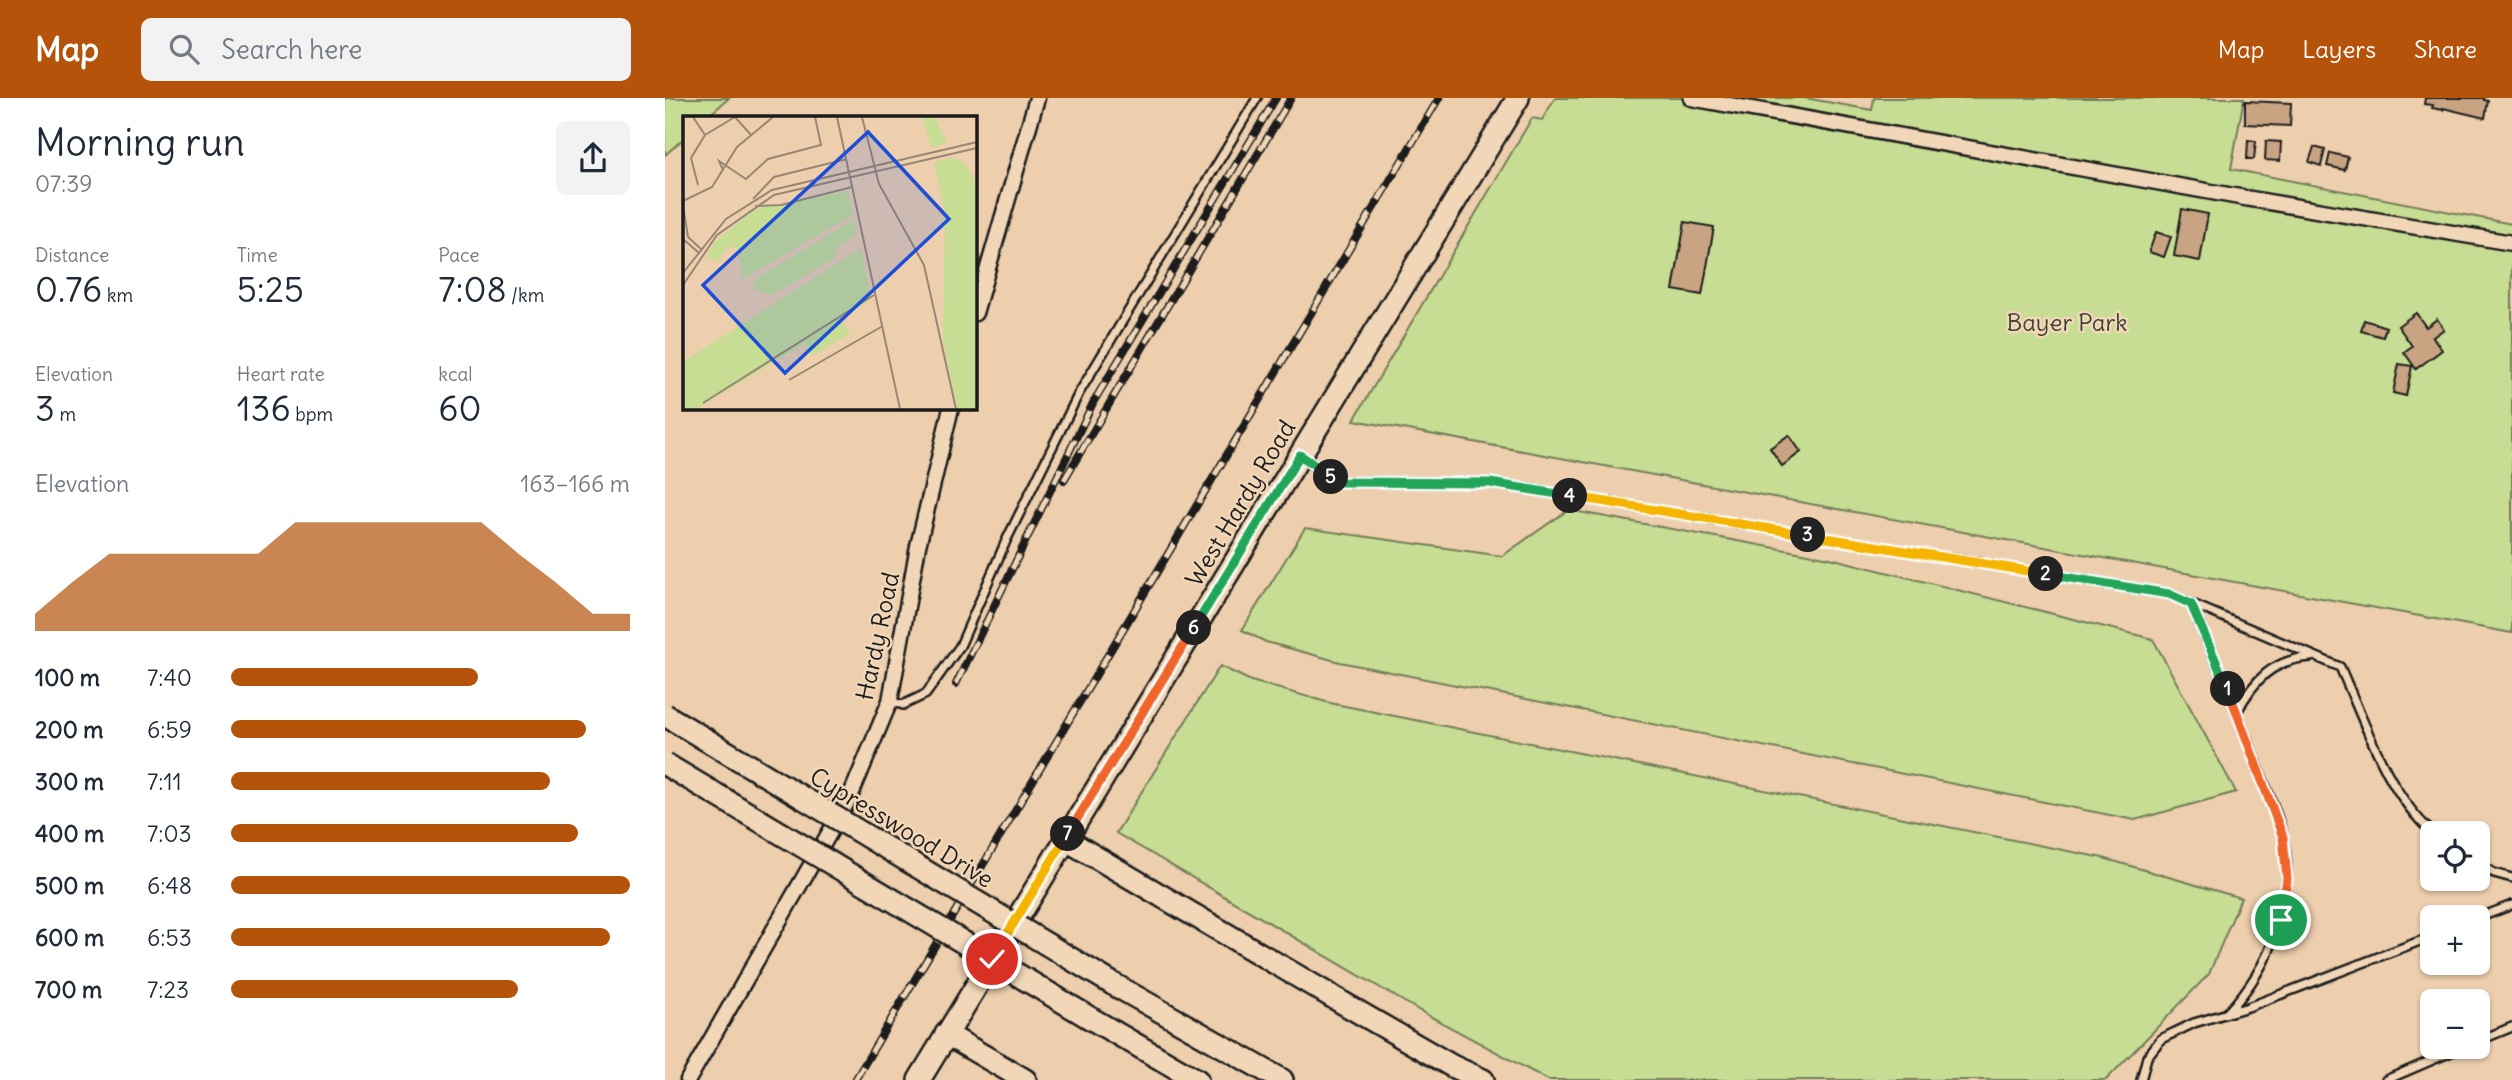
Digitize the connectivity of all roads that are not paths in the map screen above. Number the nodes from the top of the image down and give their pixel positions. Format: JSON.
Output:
{"nodes":[{"id":1,"x":1037,"y":98,"type":"edge"},
{"id":2,"x":1257,"y":98,"type":"edge"},
{"id":3,"x":1518,"y":98,"type":"edge"},
{"id":4,"x":1691,"y":98,"type":"edge"},
{"id":5,"x":2512,"y":243,"type":"edge"},
{"id":6,"x":977,"y":306,"type":"edge"},
{"id":7,"x":951,"y":410,"type":"edge"},
{"id":8,"x":1300,"y":455,"type":"junction"},
{"id":9,"x":2191,"y":604,"type":"junction"},
{"id":10,"x":2315,"y":656,"type":"junction"},
{"id":11,"x":890,"y":701,"type":"junction"},
{"id":12,"x":2237,"y":712,"type":"junction"},
{"id":13,"x":665,"y":715,"type":"edge"},
{"id":14,"x":665,"y":764,"type":"edge"},
{"id":15,"x":2420,"y":821,"type":"edge"},
{"id":16,"x":1065,"y":839,"type":"junction"},
{"id":17,"x":2490,"y":871,"type":"edge"},
{"id":18,"x":2512,"y":878,"type":"edge"},
{"id":19,"x":2512,"y":905,"type":"edge"},
{"id":20,"x":2490,"y":913,"type":"edge"},
{"id":21,"x":2420,"y":941,"type":"edge"},
{"id":22,"x":2227,"y":1013,"type":"junction"},
{"id":23,"x":2512,"y":1027,"type":"edge"},
{"id":24,"x":946,"y":1034,"type":"junction"},
{"id":25,"x":2490,"y":1036,"type":"edge"},
{"id":26,"x":2435,"y":1059,"type":"edge"},
{"id":27,"x":688,"y":1080,"type":"edge"},
{"id":28,"x":919,"y":1080,"type":"edge"},
{"id":29,"x":1025,"y":1080,"type":"edge"},
{"id":30,"x":1197,"y":1080,"type":"edge"},
{"id":31,"x":1282,"y":1080,"type":"edge"},
{"id":32,"x":1483,"y":1080,"type":"edge"},
{"id":33,"x":2141,"y":1080,"type":"edge"},
{"id":34,"x":2386,"y":1080,"type":"edge"}],
"edges":[{"from":1,"to":6,"type":"street"},
{"from":2,"to":11,"type":"lane"},
{"from":3,"to":8,"type":"main road","name":"West Hardy Road"},
{"from":4,"to":5,"type":"street"},
{"from":7,"to":11,"type":"street","name":"Hardy Road"},
{"from":8,"to":9,"type":"lane"},
{"from":8,"to":16,"type":"main road","name":"West Hardy Road"},
{"from":9,"to":10,"type":"lane"},
{"from":9,"to":12,"type":"lane"},
{"from":10,"to":12,"type":"lane"},
{"from":10,"to":15,"type":"lane"},
{"from":11,"to":27,"type":"street","name":"Hardy Road"},
{"from":12,"to":22,"type":"lane"},
{"from":13,"to":31,"type":"main road","name":"Cypresswood Drive","bridge":true},
{"from":14,"to":30,"type":"main road","bridge":true},
{"from":16,"to":24,"type":"main road","name":"West Hardy Road"},
{"from":16,"to":32,"type":"main road"},
{"from":17,"to":18,"type":"lane"},
{"from":19,"to":20,"type":"lane"},
{"from":21,"to":22,"type":"lane"},
{"from":22,"to":33,"type":"lane"},
{"from":23,"to":25,"type":"lane"},
{"from":24,"to":28,"type":"main road","name":"West Hardy Road"},
{"from":24,"to":29,"type":"main road"},
{"from":26,"to":34,"type":"lane"}]}
